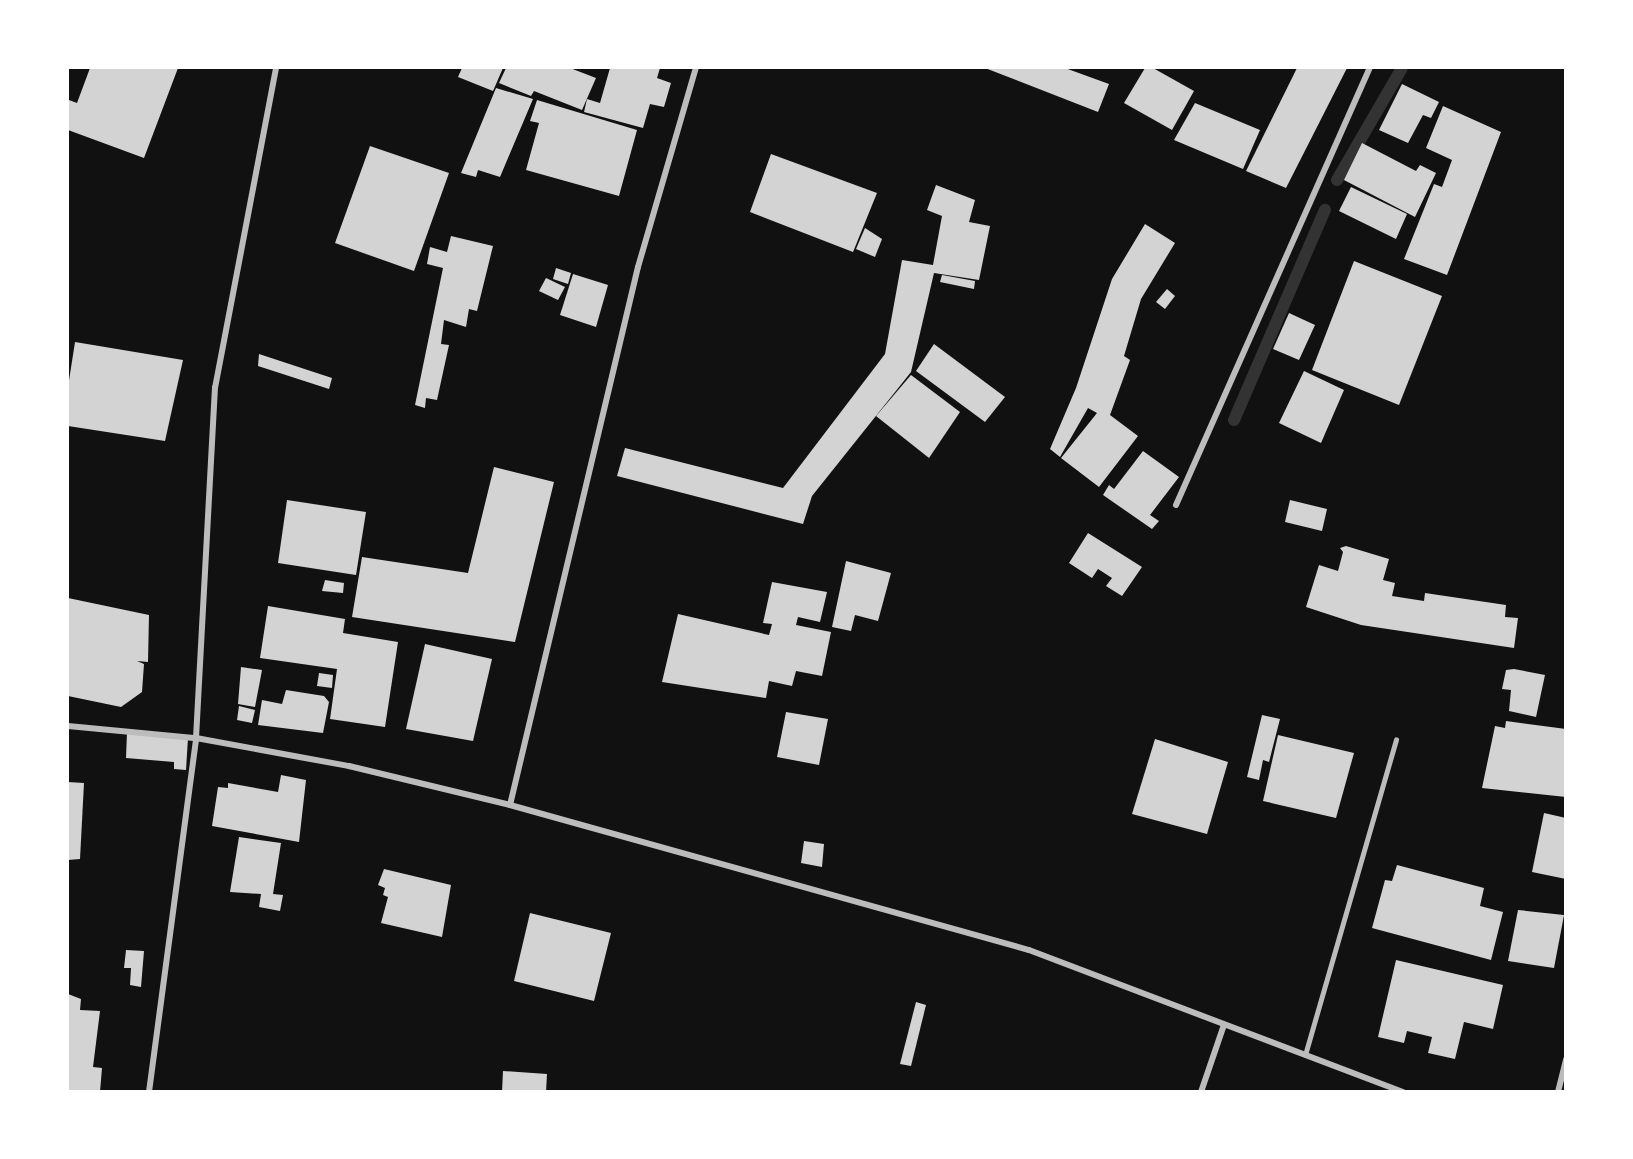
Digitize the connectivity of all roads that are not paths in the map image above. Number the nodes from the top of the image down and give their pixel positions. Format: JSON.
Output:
{"nodes":[{"id":1,"x":276,"y":68,"type":"edge"},
{"id":2,"x":696,"y":68,"type":"edge"},
{"id":3,"x":1370,"y":68,"type":"edge"},
{"id":4,"x":1176,"y":505,"type":"dead end"},
{"id":5,"x":68,"y":726,"type":"edge"},
{"id":6,"x":196,"y":738,"type":"junction"},
{"id":7,"x":1396,"y":740,"type":"dead end"},
{"id":8,"x":510,"y":805,"type":"junction"},
{"id":9,"x":1224,"y":1025,"type":"junction"},
{"id":10,"x":1305,"y":1055,"type":"junction"},
{"id":11,"x":1566,"y":1059,"type":"edge"},
{"id":12,"x":149,"y":1092,"type":"edge"},
{"id":13,"x":1201,"y":1092,"type":"edge"},
{"id":14,"x":1403,"y":1092,"type":"edge"},
{"id":15,"x":1558,"y":1092,"type":"edge"}],
"edges":[{"from":1,"to":6,"type":"street"},
{"from":2,"to":8,"type":"street"},
{"from":3,"to":4,"type":"street"},
{"from":5,"to":6,"type":"street"},
{"from":6,"to":8,"type":"street"},
{"from":6,"to":12,"type":"street"},
{"from":7,"to":10,"type":"lane"},
{"from":8,"to":9,"type":"street"},
{"from":9,"to":10,"type":"street"},
{"from":9,"to":13,"type":"street"},
{"from":10,"to":14,"type":"street"},
{"from":11,"to":15,"type":"street"}]}
